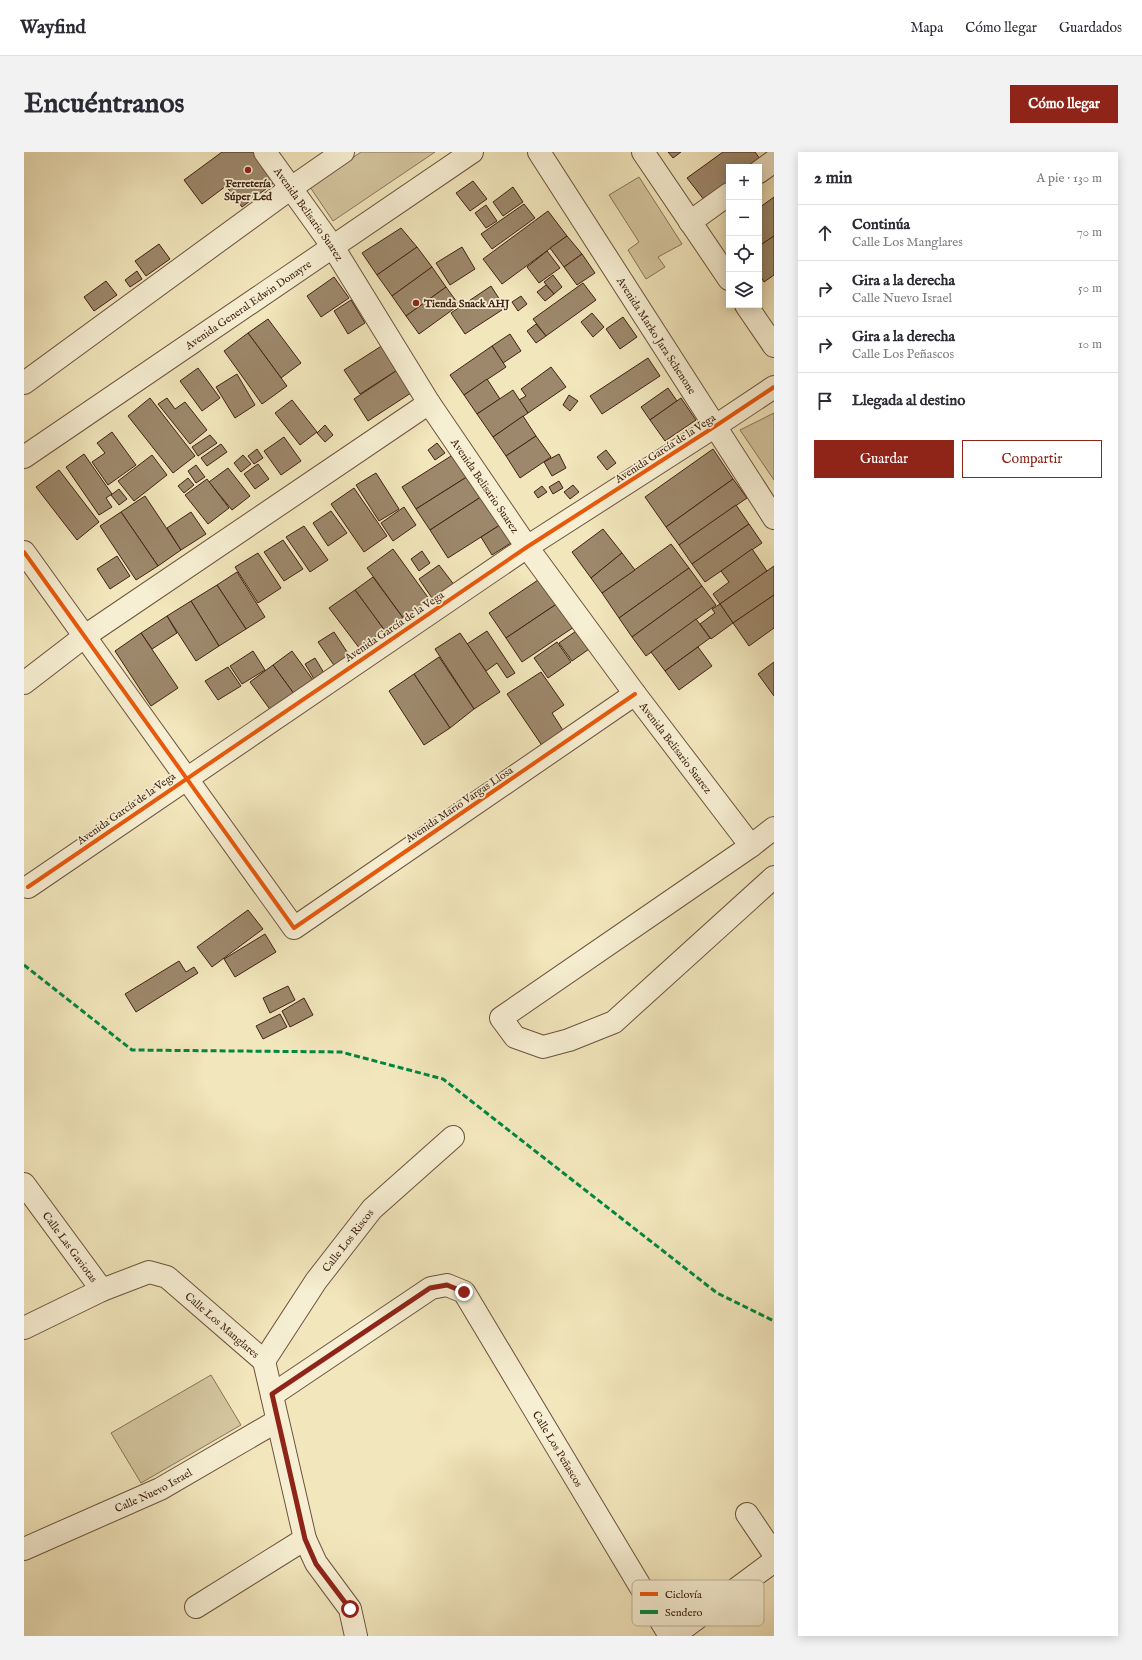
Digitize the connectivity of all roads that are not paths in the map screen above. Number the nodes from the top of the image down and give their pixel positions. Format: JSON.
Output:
{"nodes":[{"id":1,"x":266,"y":152,"type":"edge"},
{"id":2,"x":343,"y":152,"type":"edge"},
{"id":3,"x":472,"y":152,"type":"edge"},
{"id":4,"x":539,"y":152,"type":"edge"},
{"id":5,"x":643,"y":152,"type":"edge"},
{"id":6,"x":774,"y":162,"type":"edge"},
{"id":7,"x":762,"y":170,"type":"edge"},
{"id":8,"x":291,"y":188,"type":"junction"},
{"id":9,"x":726,"y":196,"type":"edge"},
{"id":10,"x":690,"y":222,"type":"junction"},
{"id":11,"x":333,"y":247,"type":"junction"},
{"id":12,"x":726,"y":275,"type":"edge"},
{"id":13,"x":748,"y":308,"type":"edge"},
{"id":14,"x":774,"y":346,"type":"edge"},
{"id":15,"x":24,"y":384,"type":"edge"},
{"id":16,"x":774,"y":387,"type":"edge"},
{"id":17,"x":429,"y":404,"type":"junction"},
{"id":18,"x":714,"y":427,"type":"junction"},
{"id":19,"x":24,"y":457,"type":"edge"},
{"id":20,"x":774,"y":518,"type":"edge"},
{"id":21,"x":527,"y":546,"type":"junction"},
{"id":22,"x":24,"y":552,"type":"edge"},
{"id":23,"x":85,"y":636,"type":"junction"},
{"id":24,"x":24,"y":683,"type":"edge"},
{"id":25,"x":635,"y":694,"type":"junction"},
{"id":26,"x":186,"y":778,"type":"junction"},
{"id":27,"x":774,"y":828,"type":"edge"},
{"id":28,"x":751,"y":846,"type":"junction"},
{"id":29,"x":774,"y":878,"type":"edge"},
{"id":30,"x":28,"y":887,"type":"dead end"},
{"id":31,"x":453,"y":1137,"type":"dead end"},
{"id":32,"x":24,"y":1184,"type":"edge"},
{"id":33,"x":102,"y":1290,"type":"junction"},
{"id":34,"x":24,"y":1328,"type":"edge"},
{"id":35,"x":264,"y":1361,"type":"junction"},
{"id":36,"x":272,"y":1394,"type":"junction"},
{"id":37,"x":277,"y":1421,"type":"junction"},
{"id":38,"x":747,"y":1514,"type":"dead end"},
{"id":39,"x":305,"y":1539,"type":"junction"},
{"id":40,"x":24,"y":1549,"type":"edge"},
{"id":41,"x":774,"y":1554,"type":"edge"},
{"id":42,"x":774,"y":1561,"type":"edge"},
{"id":43,"x":636,"y":1580,"type":"edge"},
{"id":44,"x":748,"y":1580,"type":"edge"},
{"id":45,"x":196,"y":1607,"type":"dead end"},
{"id":46,"x":664,"y":1626,"type":"edge"},
{"id":47,"x":686,"y":1626,"type":"edge"},
{"id":48,"x":356,"y":1636,"type":"edge"},
{"id":49,"x":670,"y":1636,"type":"edge"},
{"id":50,"x":673,"y":1636,"type":"edge"}],
"edges":[{"from":1,"to":8,"type":"street","name":"Avenida Belisario Suarez"},
{"from":2,"to":8,"type":"street"},
{"from":3,"to":11,"type":"street","name":"Avenida General Edwin Donayre"},
{"from":4,"to":18,"type":"street","name":"Avenida Marko Jara Schenone"},
{"from":5,"to":10,"type":"street"},
{"from":6,"to":7,"type":"street"},
{"from":8,"to":11,"type":"street","name":"Avenida Belisario Suarez"},
{"from":8,"to":15,"type":"street"},
{"from":9,"to":10,"type":"street"},
{"from":10,"to":12,"type":"street"},
{"from":11,"to":17,"type":"street","name":"Avenida Belisario Suarez"},
{"from":11,"to":19,"type":"street","name":"Avenida General Edwin Donayre"},
{"from":13,"to":14,"type":"street"},
{"from":16,"to":18,"type":"street","name":"Avenida García de la Vega"},
{"from":17,"to":21,"type":"street","name":"Avenida Belisario Suarez"},
{"from":17,"to":23,"type":"street"},
{"from":18,"to":20,"type":"street","name":"Avenida Marko Jara Schenone"},
{"from":18,"to":21,"type":"street","name":"Avenida García de la Vega"},
{"from":21,"to":25,"type":"street","name":"Avenida Belisario Suarez"},
{"from":21,"to":26,"type":"street","name":"Avenida García de la Vega"},
{"from":22,"to":23,"type":"street"},
{"from":23,"to":24,"type":"street"},
{"from":23,"to":26,"type":"street"},
{"from":25,"to":26,"type":"street","name":"Avenida Mario Vargas Llosa"},
{"from":25,"to":28,"type":"street","name":"Avenida Belisario Suarez"},
{"from":26,"to":30,"type":"street","name":"Avenida García de la Vega"},
{"from":27,"to":28,"type":"street"},
{"from":28,"to":29,"type":"street"},
{"from":31,"to":35,"type":"street","name":"Calle Los Riscos"},
{"from":32,"to":33,"type":"street","name":"Calle Las Gaviotas"},
{"from":33,"to":34,"type":"street","name":"Calle Los Manglares"},
{"from":33,"to":35,"type":"street","name":"Calle Los Manglares"},
{"from":35,"to":36,"type":"street","name":"Calle Los Manglares"},
{"from":36,"to":37,"type":"street","name":"Calle Los Manglares"},
{"from":36,"to":43,"type":"street","name":"Calle Los Peñascos"},
{"from":37,"to":39,"type":"street","name":"Calle Los Manglares"},
{"from":37,"to":40,"type":"street","name":"Calle Nuevo Israel"},
{"from":38,"to":41,"type":"street"},
{"from":39,"to":45,"type":"street"},
{"from":39,"to":48,"type":"street","name":"Calle Los Manglares"},
{"from":42,"to":44,"type":"street"},
{"from":46,"to":49,"type":"street","name":"Calle Los Peñascos"},
{"from":47,"to":50,"type":"street"}]}
